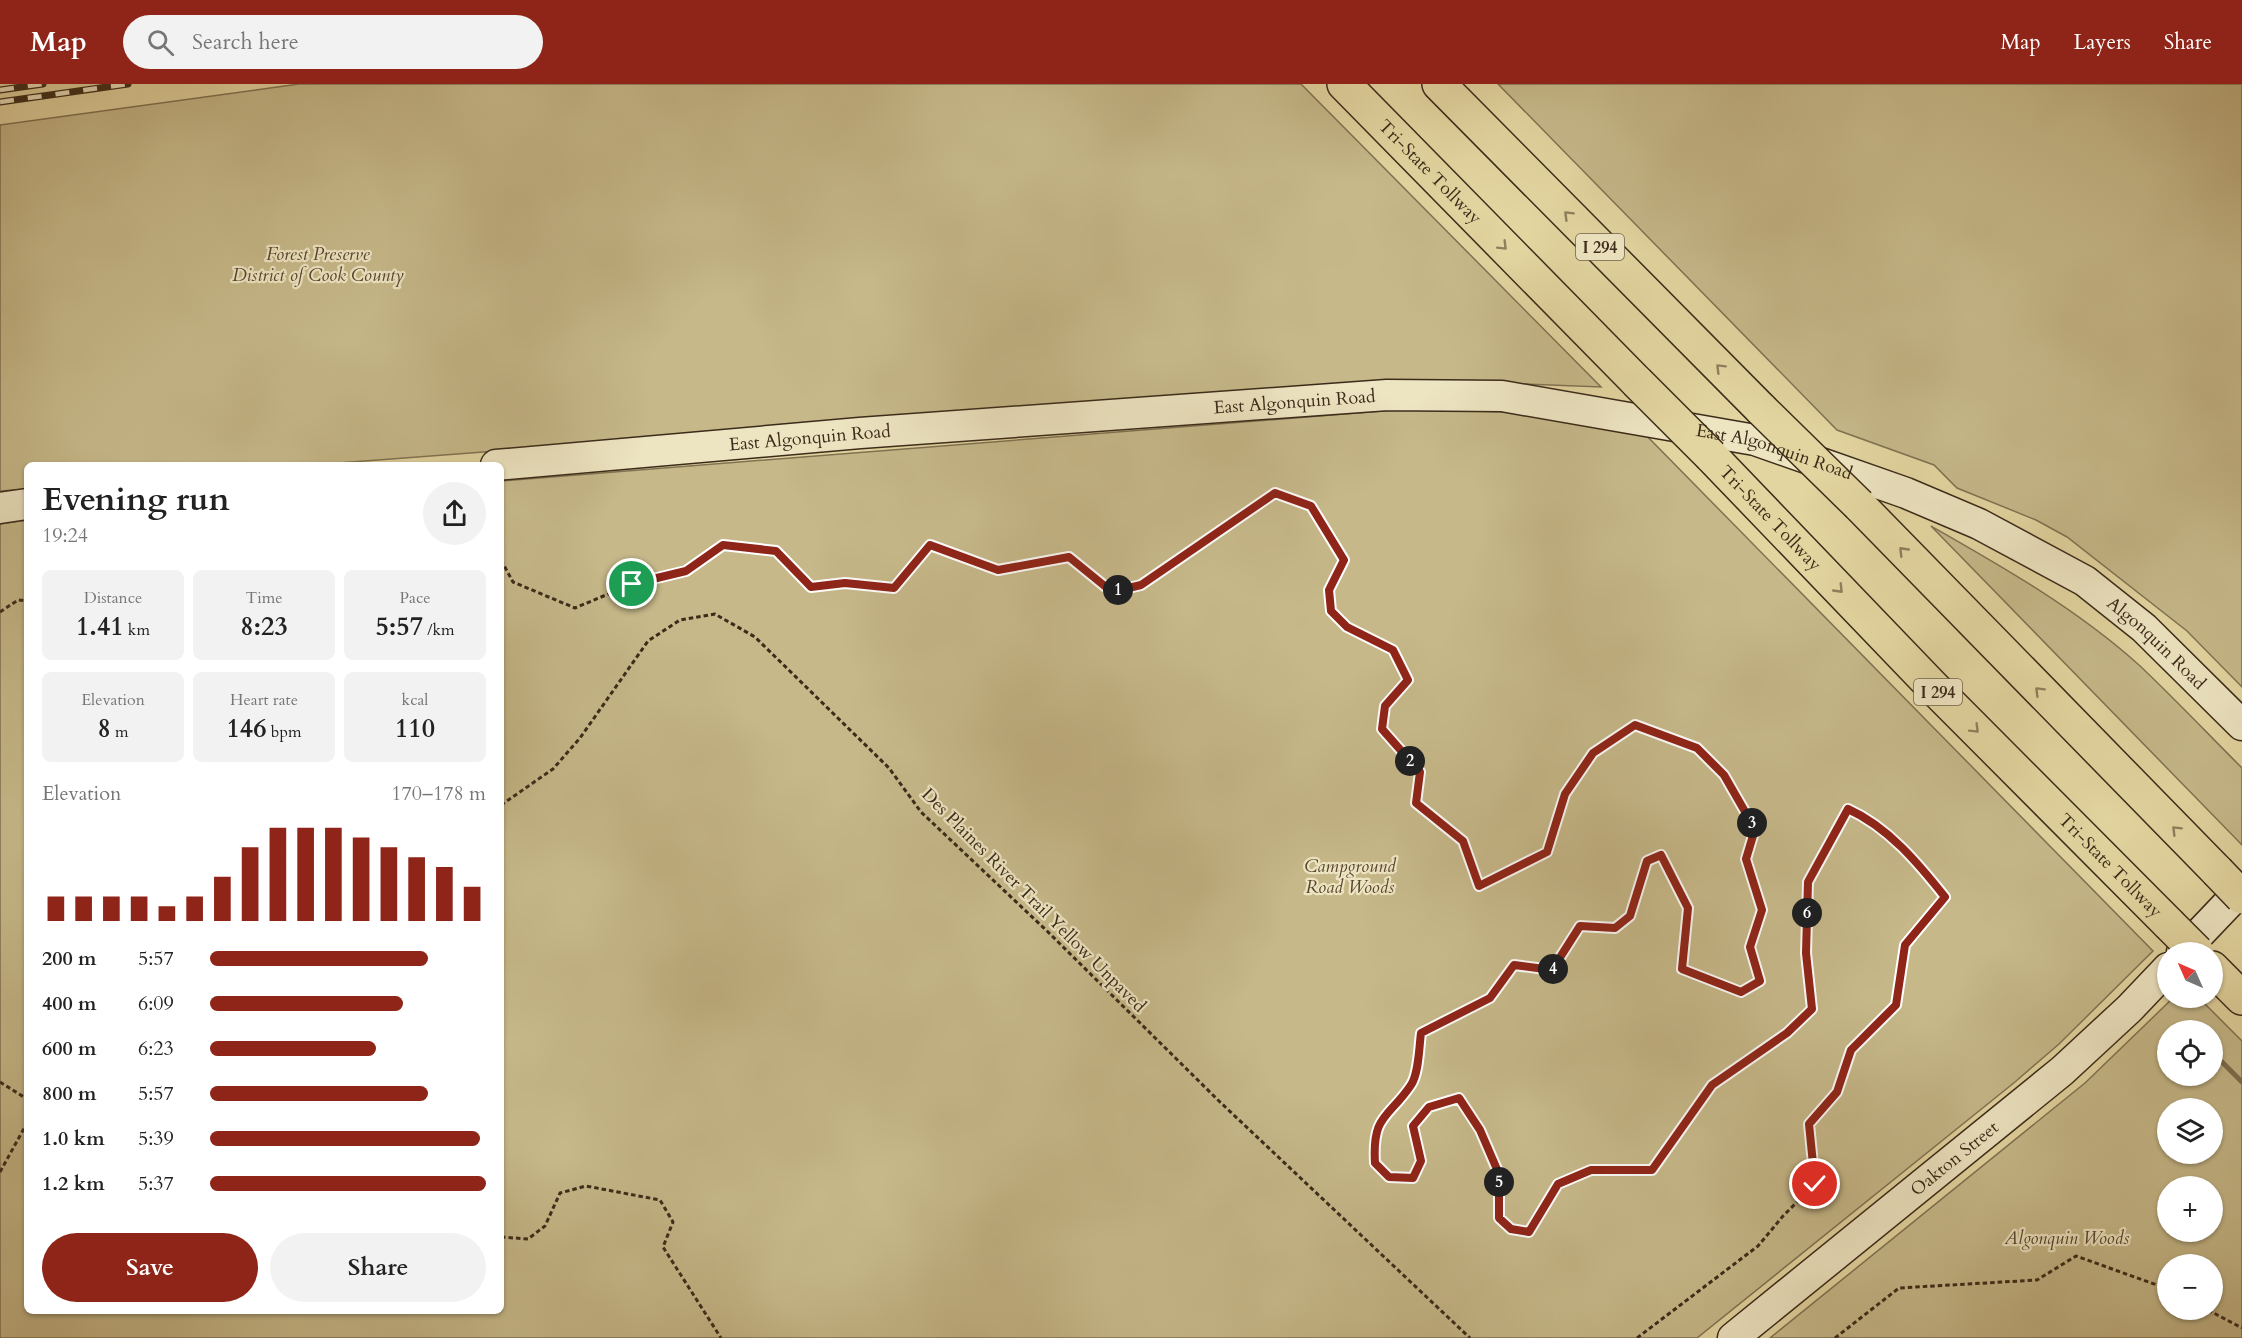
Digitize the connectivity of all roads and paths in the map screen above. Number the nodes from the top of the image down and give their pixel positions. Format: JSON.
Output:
{"nodes":[{"id":1,"x":1344,"y":84,"type":"edge"},
{"id":2,"x":1439,"y":84,"type":"edge"},
{"id":3,"x":504,"y":464,"type":"edge"},
{"id":4,"x":24,"y":504,"type":"edge"},
{"id":5,"x":0,"y":508,"type":"edge"},
{"id":6,"x":504,"y":566,"type":"edge"},
{"id":7,"x":2065,"y":568,"type":"joint"},
{"id":8,"x":24,"y":601,"type":"edge"},
{"id":9,"x":0,"y":612,"type":"edge"},
{"id":10,"x":2242,"y":725,"type":"edge"},
{"id":11,"x":504,"y":803,"type":"edge"},
{"id":12,"x":2230,"y":880,"type":"edge"},
{"id":13,"x":2242,"y":897,"type":"edge"},
{"id":14,"x":2175,"y":938,"type":"edge"},
{"id":15,"x":2157,"y":979,"type":"edge"},
{"id":16,"x":2223,"y":979,"type":"edge"},
{"id":17,"x":2242,"y":998,"type":"edge"},
{"id":18,"x":0,"y":1082,"type":"edge"},
{"id":19,"x":24,"y":1097,"type":"edge"},
{"id":20,"x":24,"y":1129,"type":"edge"},
{"id":21,"x":0,"y":1172,"type":"edge"},
{"id":22,"x":504,"y":1237,"type":"edge"},
{"id":23,"x":2157,"y":1285,"type":"edge"},
{"id":24,"x":2223,"y":1318,"type":"edge"},
{"id":25,"x":2242,"y":1328,"type":"edge"},
{"id":26,"x":721,"y":1338,"type":"edge"},
{"id":27,"x":1470,"y":1338,"type":"edge"},
{"id":28,"x":1637,"y":1338,"type":"edge"},
{"id":29,"x":1733,"y":1338,"type":"edge"},
{"id":30,"x":1835,"y":1338,"type":"edge"}],
"edges":[{"from":1,"to":14,"type":"highway","name":"Tri-State Tollway","number":"I 294","one_way":true,"bridge":true},
{"from":12,"to":2,"type":"highway","number":"I 294","one_way":true,"bridge":true},
{"from":3,"to":7,"type":"main road","name":"East Algonquin Road"},
{"from":4,"to":5,"type":"main road"},
{"from":6,"to":28,"type":"path"},
{"from":7,"to":10,"type":"main road","name":"Algonquin Road"},
{"from":8,"to":9,"type":"path"},
{"from":11,"to":27,"type":"path","name":"Des Plaines River Trail Yellow Unpaved"},
{"from":12,"to":13,"type":"highway","number":"I 294","bridge":true},
{"from":12,"to":14,"type":"main road"},
{"from":15,"to":29,"type":"main road","name":"Oakton Street"},
{"from":16,"to":17,"type":"highway"},
{"from":18,"to":19,"type":"path"},
{"from":20,"to":21,"type":"path"},
{"from":22,"to":26,"type":"path"},
{"from":23,"to":30,"type":"path"},
{"from":24,"to":25,"type":"path"}]}
